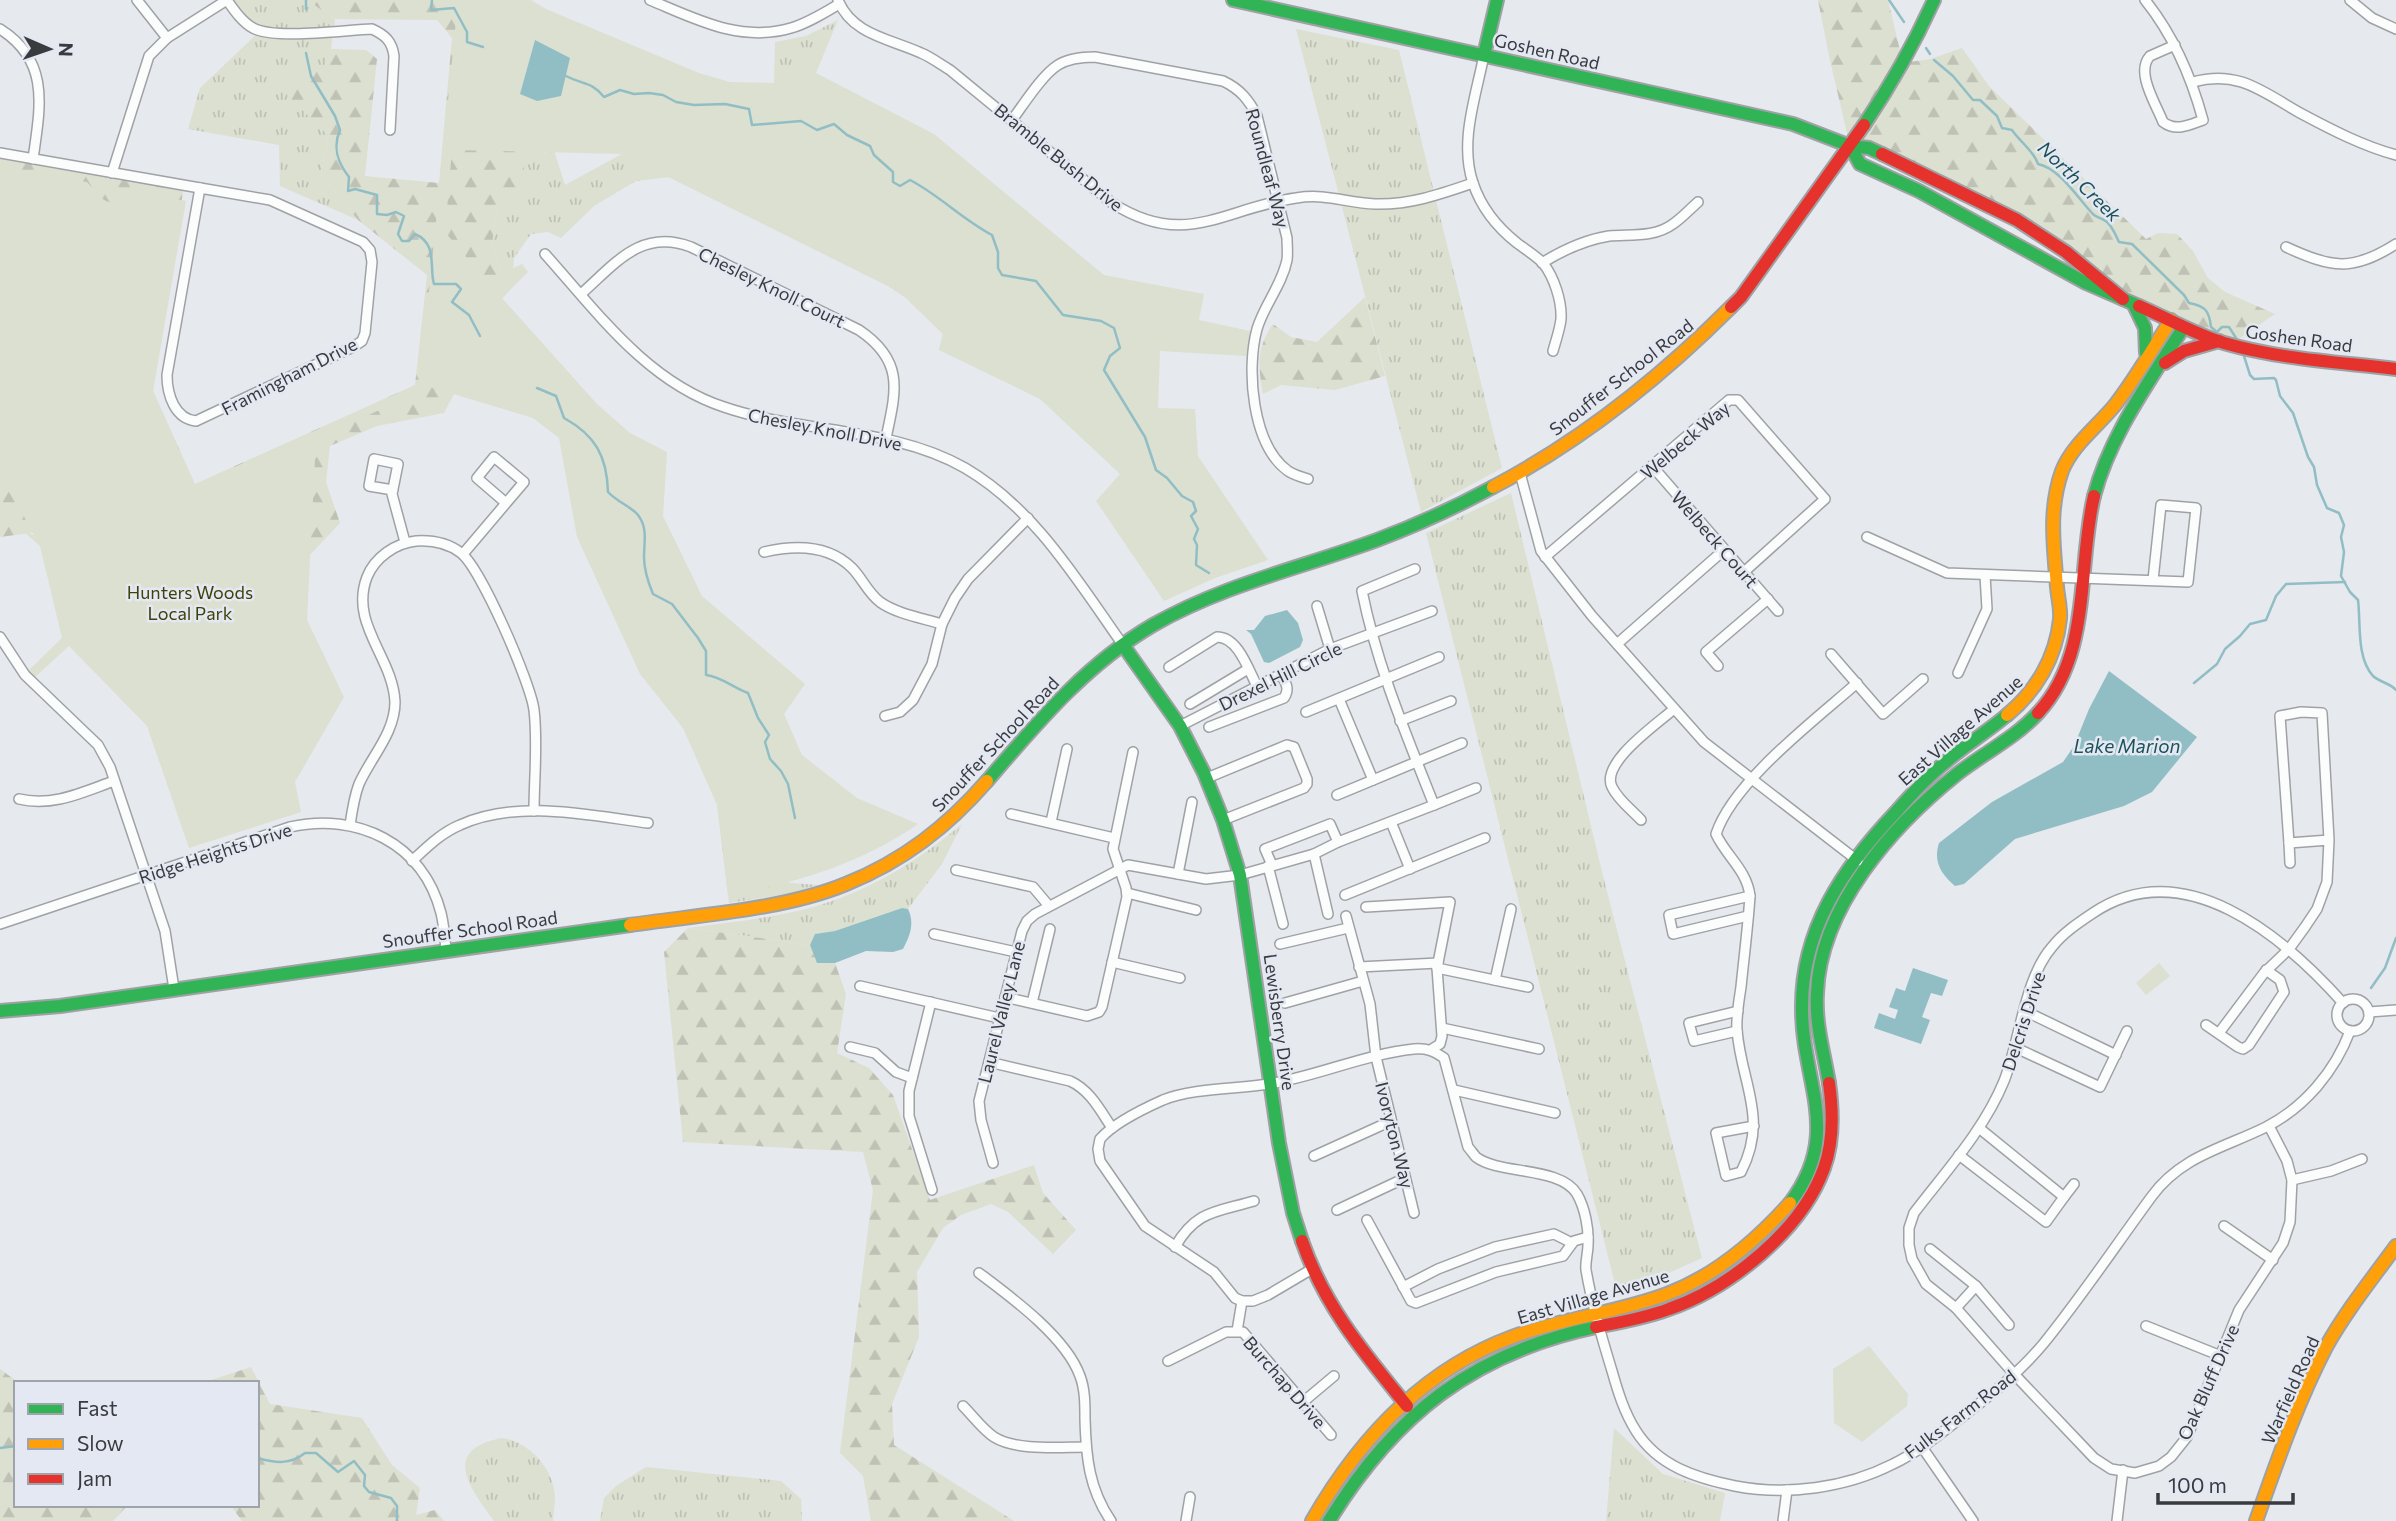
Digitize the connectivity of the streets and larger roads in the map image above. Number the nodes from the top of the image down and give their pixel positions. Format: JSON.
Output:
{"nodes":[{"id":1,"x":137,"y":0,"type":"edge"},
{"id":2,"x":227,"y":0,"type":"edge"},
{"id":3,"x":650,"y":0,"type":"edge"},
{"id":4,"x":1233,"y":0,"type":"edge"},
{"id":5,"x":1497,"y":0,"type":"edge"},
{"id":6,"x":1934,"y":0,"type":"edge"},
{"id":7,"x":2145,"y":0,"type":"edge"},
{"id":8,"x":2350,"y":0,"type":"edge"},
{"id":9,"x":839,"y":2,"type":"edge"},
{"id":10,"x":0,"y":29,"type":"edge"},
{"id":11,"x":2396,"y":29,"type":"edge"},
{"id":12,"x":167,"y":38,"type":"junction"},
{"id":13,"x":2175,"y":45,"type":"junction"},
{"id":14,"x":1484,"y":55,"type":"junction"},
{"id":15,"x":2193,"y":82,"type":"junction"},
{"id":16,"x":1012,"y":120,"type":"junction"},
{"id":17,"x":390,"y":130,"type":"dead end"},
{"id":18,"x":1850,"y":146,"type":"junction"},
{"id":19,"x":0,"y":153,"type":"edge"},
{"id":20,"x":2396,"y":155,"type":"edge"},
{"id":21,"x":33,"y":159,"type":"junction"},
{"id":22,"x":112,"y":173,"type":"junction"},
{"id":23,"x":1473,"y":183,"type":"junction"},
{"id":24,"x":200,"y":188,"type":"junction"},
{"id":25,"x":1278,"y":202,"type":"junction"},
{"id":26,"x":1698,"y":202,"type":"dead end"},
{"id":27,"x":2396,"y":244,"type":"edge"},
{"id":28,"x":2286,"y":247,"type":"dead end"},
{"id":29,"x":545,"y":254,"type":"dead end"},
{"id":30,"x":1542,"y":263,"type":"junction"},
{"id":31,"x":581,"y":295,"type":"junction"},
{"id":32,"x":2128,"y":302,"type":"junction"},
{"id":33,"x":2171,"y":320,"type":"junction"},
{"id":34,"x":2183,"y":328,"type":"junction"},
{"id":35,"x":2219,"y":341,"type":"junction"},
{"id":36,"x":1553,"y":351,"type":"dead end"},
{"id":37,"x":2145,"y":357,"type":"junction"},
{"id":38,"x":2396,"y":369,"type":"edge"},
{"id":39,"x":2157,"y":370,"type":"junction"},
{"id":40,"x":886,"y":438,"type":"junction"},
{"id":41,"x":1653,"y":467,"type":"junction"},
{"id":42,"x":1520,"y":473,"type":"junction"},
{"id":43,"x":1308,"y":479,"type":"dead end"},
{"id":44,"x":393,"y":490,"type":"dead end"},
{"id":45,"x":506,"y":503,"type":"junction"},
{"id":46,"x":1028,"y":518,"type":"junction"},
{"id":47,"x":1867,"y":537,"type":"dead end"},
{"id":48,"x":405,"y":542,"type":"junction"},
{"id":49,"x":1724,"y":550,"type":"junction"},
{"id":50,"x":764,"y":552,"type":"dead end"},
{"id":51,"x":463,"y":554,"type":"junction"},
{"id":52,"x":1545,"y":557,"type":"junction"},
{"id":53,"x":1415,"y":569,"type":"dead end"},
{"id":54,"x":1744,"y":572,"type":"junction"},
{"id":55,"x":1986,"y":575,"type":"junction"},
{"id":56,"x":2057,"y":577,"type":"junction"},
{"id":57,"x":2083,"y":579,"type":"junction"},
{"id":58,"x":2153,"y":580,"type":"junction"},
{"id":59,"x":1768,"y":599,"type":"junction"},
{"id":60,"x":1317,"y":606,"type":"dead end"},
{"id":61,"x":1432,"y":611,"type":"dead end"},
{"id":62,"x":1778,"y":611,"type":"dead end"},
{"id":63,"x":942,"y":624,"type":"junction"},
{"id":64,"x":1371,"y":635,"type":"junction"},
{"id":65,"x":0,"y":637,"type":"edge"},
{"id":66,"x":1617,"y":644,"type":"junction"},
{"id":67,"x":1123,"y":645,"type":"junction"},
{"id":68,"x":1330,"y":649,"type":"junction"},
{"id":69,"x":1831,"y":654,"type":"dead end"},
{"id":70,"x":1439,"y":657,"type":"dead end"},
{"id":71,"x":1718,"y":666,"type":"dead end"},
{"id":72,"x":1169,"y":667,"type":"dead end"},
{"id":73,"x":1248,"y":669,"type":"junction"},
{"id":74,"x":1958,"y":673,"type":"dead end"},
{"id":75,"x":1281,"y":674,"type":"junction"},
{"id":76,"x":1385,"y":679,"type":"junction"},
{"id":77,"x":1923,"y":679,"type":"dead end"},
{"id":78,"x":1857,"y":683,"type":"junction"},
{"id":79,"x":1257,"y":686,"type":"junction"},
{"id":80,"x":1339,"y":699,"type":"junction"},
{"id":81,"x":1451,"y":701,"type":"dead end"},
{"id":82,"x":1190,"y":704,"type":"dead end"},
{"id":83,"x":1674,"y":709,"type":"junction"},
{"id":84,"x":1306,"y":712,"type":"dead end"},
{"id":85,"x":885,"y":716,"type":"dead end"},
{"id":86,"x":1401,"y":721,"type":"junction"},
{"id":87,"x":1180,"y":726,"type":"junction"},
{"id":88,"x":1209,"y":727,"type":"dead end"},
{"id":89,"x":1462,"y":743,"type":"dead end"},
{"id":90,"x":1067,"y":749,"type":"dead end"},
{"id":91,"x":1133,"y":752,"type":"dead end"},
{"id":92,"x":1418,"y":763,"type":"junction"},
{"id":93,"x":1752,"y":777,"type":"junction"},
{"id":94,"x":1206,"y":778,"type":"junction"},
{"id":95,"x":114,"y":780,"type":"junction"},
{"id":96,"x":1373,"y":780,"type":"junction"},
{"id":97,"x":1476,"y":788,"type":"dead end"},
{"id":98,"x":1337,"y":795,"type":"dead end"},
{"id":99,"x":19,"y":799,"type":"dead end"},
{"id":100,"x":1192,"y":802,"type":"dead end"},
{"id":101,"x":1434,"y":805,"type":"junction"},
{"id":102,"x":534,"y":811,"type":"junction"},
{"id":103,"x":1011,"y":814,"type":"dead end"},
{"id":104,"x":1223,"y":820,"type":"junction"},
{"id":105,"x":1641,"y":820,"type":"dead end"},
{"id":106,"x":1051,"y":822,"type":"junction"},
{"id":107,"x":1391,"y":822,"type":"junction"},
{"id":108,"x":648,"y":823,"type":"dead end"},
{"id":109,"x":350,"y":825,"type":"junction"},
{"id":110,"x":1114,"y":838,"type":"junction"},
{"id":111,"x":1485,"y":838,"type":"dead end"},
{"id":112,"x":2329,"y":840,"type":"junction"},
{"id":113,"x":1338,"y":842,"type":"junction"},
{"id":114,"x":2289,"y":843,"type":"junction"},
{"id":115,"x":1314,"y":855,"type":"junction"},
{"id":116,"x":1854,"y":859,"type":"junction"},
{"id":117,"x":412,"y":861,"type":"junction"},
{"id":118,"x":2290,"y":863,"type":"dead end"},
{"id":119,"x":1270,"y":866,"type":"junction"},
{"id":120,"x":1868,"y":868,"type":"junction"},
{"id":121,"x":1119,"y":869,"type":"junction"},
{"id":122,"x":1410,"y":869,"type":"junction"},
{"id":123,"x":956,"y":870,"type":"dead end"},
{"id":124,"x":1178,"y":874,"type":"junction"},
{"id":125,"x":147,"y":875,"type":"junction"},
{"id":126,"x":1240,"y":875,"type":"junction"},
{"id":127,"x":1127,"y":893,"type":"junction"},
{"id":128,"x":1345,"y":895,"type":"dead end"},
{"id":129,"x":1750,"y":895,"type":"junction"},
{"id":130,"x":1049,"y":906,"type":"junction"},
{"id":131,"x":1366,"y":907,"type":"dead end"},
{"id":132,"x":1511,"y":909,"type":"dead end"},
{"id":133,"x":1196,"y":910,"type":"dead end"},
{"id":134,"x":1328,"y":915,"type":"dead end"},
{"id":135,"x":1346,"y":916,"type":"dead end"},
{"id":136,"x":1748,"y":916,"type":"junction"},
{"id":137,"x":1283,"y":923,"type":"dead end"},
{"id":138,"x":0,"y":924,"type":"edge"},
{"id":139,"x":1348,"y":928,"type":"junction"},
{"id":140,"x":1050,"y":929,"type":"dead end"},
{"id":141,"x":934,"y":934,"type":"dead end"},
{"id":142,"x":1280,"y":944,"type":"dead end"},
{"id":143,"x":2289,"y":949,"type":"junction"},
{"id":144,"x":446,"y":950,"type":"junction"},
{"id":145,"x":1016,"y":952,"type":"junction"},
{"id":146,"x":1112,"y":962,"type":"junction"},
{"id":147,"x":1437,"y":965,"type":"junction"},
{"id":148,"x":1359,"y":967,"type":"junction"},
{"id":149,"x":2266,"y":970,"type":"junction"},
{"id":150,"x":1180,"y":978,"type":"dead end"},
{"id":151,"x":1495,"y":980,"type":"junction"},
{"id":152,"x":1363,"y":981,"type":"junction"},
{"id":153,"x":860,"y":986,"type":"dead end"},
{"id":154,"x":1528,"y":987,"type":"dead end"},
{"id":155,"x":174,"y":989,"type":"junction"},
{"id":156,"x":1005,"y":997,"type":"junction"},
{"id":157,"x":931,"y":1002,"type":"junction"},
{"id":158,"x":1032,"y":1003,"type":"junction"},
{"id":159,"x":1285,"y":1003,"type":"dead end"},
{"id":160,"x":2343,"y":1003,"type":"junction"},
{"id":161,"x":1738,"y":1010,"type":"junction"},
{"id":162,"x":2025,"y":1010,"type":"junction"},
{"id":163,"x":2396,"y":1010,"type":"edge"},
{"id":164,"x":0,"y":1012,"type":"edge"},
{"id":165,"x":2369,"y":1012,"type":"junction"},
{"id":166,"x":999,"y":1018,"type":"junction"},
{"id":167,"x":2206,"y":1025,"type":"dead end"},
{"id":168,"x":1442,"y":1028,"type":"junction"},
{"id":169,"x":1737,"y":1031,"type":"junction"},
{"id":170,"x":2127,"y":1031,"type":"dead end"},
{"id":171,"x":2350,"y":1031,"type":"junction"},
{"id":172,"x":2219,"y":1033,"type":"junction"},
{"id":173,"x":850,"y":1047,"type":"dead end"},
{"id":174,"x":2014,"y":1047,"type":"junction"},
{"id":175,"x":1432,"y":1049,"type":"junction"},
{"id":176,"x":1539,"y":1049,"type":"dead end"},
{"id":177,"x":2116,"y":1055,"type":"junction"},
{"id":178,"x":1376,"y":1057,"type":"junction"},
{"id":179,"x":989,"y":1062,"type":"junction"},
{"id":180,"x":912,"y":1078,"type":"junction"},
{"id":181,"x":1271,"y":1084,"type":"junction"},
{"id":182,"x":1454,"y":1090,"type":"junction"},
{"id":183,"x":1555,"y":1113,"type":"dead end"},
{"id":184,"x":1391,"y":1121,"type":"junction"},
{"id":185,"x":1754,"y":1126,"type":"junction"},
{"id":186,"x":2269,"y":1126,"type":"junction"},
{"id":187,"x":1112,"y":1128,"type":"junction"},
{"id":188,"x":1979,"y":1128,"type":"junction"},
{"id":189,"x":1959,"y":1155,"type":"junction"},
{"id":190,"x":1314,"y":1156,"type":"dead end"},
{"id":191,"x":2362,"y":1159,"type":"dead end"},
{"id":192,"x":993,"y":1163,"type":"dead end"},
{"id":193,"x":1405,"y":1178,"type":"junction"},
{"id":194,"x":2292,"y":1180,"type":"junction"},
{"id":195,"x":2074,"y":1184,"type":"dead end"},
{"id":196,"x":932,"y":1190,"type":"dead end"},
{"id":197,"x":2064,"y":1197,"type":"junction"},
{"id":198,"x":1254,"y":1201,"type":"dead end"},
{"id":199,"x":1337,"y":1210,"type":"dead end"},
{"id":200,"x":1414,"y":1213,"type":"dead end"},
{"id":201,"x":1367,"y":1220,"type":"dead end"},
{"id":202,"x":2224,"y":1226,"type":"dead end"},
{"id":203,"x":1588,"y":1237,"type":"junction"},
{"id":204,"x":1572,"y":1243,"type":"junction"},
{"id":205,"x":2396,"y":1246,"type":"edge"},
{"id":206,"x":1175,"y":1247,"type":"junction"},
{"id":207,"x":1930,"y":1249,"type":"dead end"},
{"id":208,"x":2273,"y":1260,"type":"junction"},
{"id":209,"x":1312,"y":1269,"type":"junction"},
{"id":210,"x":979,"y":1273,"type":"dead end"},
{"id":211,"x":1976,"y":1286,"type":"junction"},
{"id":212,"x":1404,"y":1287,"type":"junction"},
{"id":213,"x":1242,"y":1301,"type":"junction"},
{"id":214,"x":1956,"y":1308,"type":"junction"},
{"id":215,"x":1597,"y":1320,"type":"junction"},
{"id":216,"x":2009,"y":1325,"type":"dead end"},
{"id":217,"x":2146,"y":1326,"type":"dead end"},
{"id":218,"x":1237,"y":1331,"type":"junction"},
{"id":219,"x":2221,"y":1356,"type":"junction"},
{"id":220,"x":1168,"y":1361,"type":"dead end"},
{"id":221,"x":2015,"y":1375,"type":"junction"},
{"id":222,"x":1334,"y":1376,"type":"dead end"},
{"id":223,"x":1303,"y":1402,"type":"junction"},
{"id":224,"x":1403,"y":1402,"type":"junction"},
{"id":225,"x":963,"y":1406,"type":"dead end"},
{"id":226,"x":1414,"y":1414,"type":"junction"},
{"id":227,"x":1331,"y":1435,"type":"dead end"},
{"id":228,"x":1086,"y":1447,"type":"junction"},
{"id":229,"x":1922,"y":1447,"type":"junction"},
{"id":230,"x":2123,"y":1470,"type":"junction"},
{"id":231,"x":1787,"y":1490,"type":"junction"},
{"id":232,"x":1190,"y":1497,"type":"dead end"},
{"id":233,"x":1111,"y":1521,"type":"edge"},
{"id":234,"x":1186,"y":1521,"type":"edge"},
{"id":235,"x":1312,"y":1521,"type":"edge"},
{"id":236,"x":1329,"y":1521,"type":"edge"},
{"id":237,"x":1783,"y":1521,"type":"edge"},
{"id":238,"x":1973,"y":1521,"type":"edge"},
{"id":239,"x":2117,"y":1521,"type":"edge"},
{"id":240,"x":2256,"y":1521,"type":"edge"}],
"edges":[{"from":1,"to":12,"type":"street"},
{"from":2,"to":12,"type":"street"},
{"from":2,"to":17,"type":"street"},
{"from":3,"to":9,"type":"street"},
{"from":4,"to":14,"type":"street","name":"Goshen Road"},
{"from":5,"to":14,"type":"street"},
{"from":6,"to":18,"type":"street","name":"Snouffer School Road"},
{"from":7,"to":13,"type":"street"},
{"from":8,"to":11,"type":"street"},
{"from":9,"to":16,"type":"street","name":"Bramble Bush Drive"},
{"from":10,"to":21,"type":"street"},
{"from":12,"to":22,"type":"street"},
{"from":13,"to":15,"type":"street"},
{"from":13,"to":15,"type":"street"},
{"from":14,"to":18,"type":"street","name":"Goshen Road"},
{"from":14,"to":23,"type":"street"},
{"from":15,"to":20,"type":"street"},
{"from":16,"to":25,"type":"street","name":"Bramble Bush Drive"},
{"from":16,"to":25,"type":"street","name":"Roundleaf Way"},
{"from":18,"to":32,"type":"street","name":"Goshen Road"},
{"from":18,"to":32,"type":"street","name":"Goshen Road"},
{"from":18,"to":42,"type":"street","name":"Snouffer School Road"},
{"from":19,"to":21,"type":"street","name":"Framingham Drive"},
{"from":21,"to":22,"type":"street","name":"Framingham Drive"},
{"from":22,"to":24,"type":"street","name":"Framingham Drive"},
{"from":23,"to":25,"type":"street","name":"Bramble Bush Drive"},
{"from":23,"to":30,"type":"street"},
{"from":24,"to":24,"type":"street","name":"Framingham Drive"},
{"from":25,"to":43,"type":"street","name":"Roundleaf Way"},
{"from":26,"to":30,"type":"street"},
{"from":27,"to":28,"type":"street"},
{"from":29,"to":31,"type":"street","name":"Chesley Knoll Drive"},
{"from":30,"to":36,"type":"street"},
{"from":31,"to":40,"type":"street","name":"Chesley Knoll Drive"},
{"from":31,"to":40,"type":"street","name":"Chesley Knoll Court"},
{"from":32,"to":33,"type":"street","name":"Goshen Road"},
{"from":32,"to":37,"type":"street"},
{"from":33,"to":34,"type":"street","name":"Goshen Road"},
{"from":33,"to":37,"type":"street","name":"East Village Avenue"},
{"from":34,"to":35,"type":"street","name":"Goshen Road"},
{"from":34,"to":39,"type":"street","name":"East Village Avenue"},
{"from":35,"to":38,"type":"street","name":"Goshen Road"},
{"from":35,"to":39,"type":"street"},
{"from":37,"to":56,"type":"street","name":"East Village Avenue"},
{"from":39,"to":57,"type":"street","name":"East Village Avenue"},
{"from":40,"to":46,"type":"street","name":"Chesley Knoll Drive"},
{"from":41,"to":49,"type":"street","name":"Welbeck Court"},
{"from":41,"to":52,"type":"street","name":"Welbeck Way"},
{"from":41,"to":54,"type":"street","name":"Welbeck Way"},
{"from":42,"to":52,"type":"street"},
{"from":42,"to":67,"type":"street","name":"Snouffer School Road"},
{"from":44,"to":48,"type":"street"},
{"from":45,"to":45,"type":"street"},
{"from":45,"to":51,"type":"street"},
{"from":46,"to":63,"type":"street"},
{"from":46,"to":67,"type":"street","name":"Chesley Knoll Drive"},
{"from":47,"to":55,"type":"street"},
{"from":48,"to":51,"type":"street"},
{"from":48,"to":109,"type":"street"},
{"from":49,"to":54,"type":"street","name":"Welbeck Court"},
{"from":49,"to":66,"type":"street"},
{"from":50,"to":63,"type":"street"},
{"from":51,"to":102,"type":"street"},
{"from":52,"to":66,"type":"street"},
{"from":53,"to":64,"type":"street"},
{"from":54,"to":59,"type":"street","name":"Welbeck Court"},
{"from":55,"to":56,"type":"street"},
{"from":55,"to":74,"type":"street"},
{"from":56,"to":57,"type":"street"},
{"from":56,"to":116,"type":"street","name":"East Village Avenue"},
{"from":57,"to":58,"type":"street"},
{"from":57,"to":120,"type":"street","name":"East Village Avenue"},
{"from":58,"to":58,"type":"street"},
{"from":59,"to":62,"type":"street","name":"Welbeck Court"},
{"from":59,"to":71,"type":"street"},
{"from":60,"to":68,"type":"street"},
{"from":61,"to":64,"type":"street","name":"Drexel Hill Circle"},
{"from":63,"to":85,"type":"street"},
{"from":64,"to":68,"type":"street","name":"Drexel Hill Circle"},
{"from":64,"to":76,"type":"street"},
{"from":65,"to":95,"type":"street"},
{"from":66,"to":83,"type":"street"},
{"from":67,"to":87,"type":"street","name":"Lewisberry Drive"},
{"from":67,"to":144,"type":"street","name":"Snouffer School Road"},
{"from":68,"to":75,"type":"street","name":"Drexel Hill Circle"},
{"from":69,"to":78,"type":"street"},
{"from":70,"to":76,"type":"street"},
{"from":72,"to":73,"type":"street"},
{"from":73,"to":79,"type":"street"},
{"from":73,"to":82,"type":"street"},
{"from":75,"to":79,"type":"street","name":"Drexel Hill Circle"},
{"from":75,"to":88,"type":"street"},
{"from":76,"to":80,"type":"street"},
{"from":76,"to":86,"type":"street"},
{"from":77,"to":78,"type":"street"},
{"from":78,"to":93,"type":"street"},
{"from":79,"to":87,"type":"street","name":"Drexel Hill Circle"},
{"from":80,"to":84,"type":"street"},
{"from":80,"to":96,"type":"street"},
{"from":81,"to":86,"type":"street"},
{"from":83,"to":93,"type":"street"},
{"from":83,"to":105,"type":"street"},
{"from":86,"to":92,"type":"street"},
{"from":87,"to":94,"type":"street","name":"Lewisberry Drive"},
{"from":89,"to":92,"type":"street"},
{"from":90,"to":106,"type":"street"},
{"from":91,"to":110,"type":"street"},
{"from":92,"to":96,"type":"street"},
{"from":92,"to":101,"type":"street"},
{"from":93,"to":116,"type":"street"},
{"from":93,"to":129,"type":"street"},
{"from":94,"to":104,"type":"street","name":"Lewisberry Drive"},
{"from":94,"to":104,"type":"street"},
{"from":95,"to":99,"type":"street"},
{"from":95,"to":125,"type":"street"},
{"from":96,"to":98,"type":"street"},
{"from":97,"to":101,"type":"street"},
{"from":100,"to":124,"type":"street"},
{"from":101,"to":107,"type":"street"},
{"from":102,"to":108,"type":"street"},
{"from":102,"to":117,"type":"street"},
{"from":103,"to":106,"type":"street"},
{"from":104,"to":126,"type":"street","name":"Lewisberry Drive"},
{"from":106,"to":110,"type":"street"},
{"from":107,"to":113,"type":"street"},
{"from":107,"to":122,"type":"street"},
{"from":109,"to":117,"type":"street","name":"Ridge Heights Drive"},
{"from":109,"to":125,"type":"street","name":"Ridge Heights Drive"},
{"from":110,"to":121,"type":"street"},
{"from":111,"to":122,"type":"street"},
{"from":112,"to":114,"type":"street"},
{"from":112,"to":114,"type":"street"},
{"from":112,"to":143,"type":"street"},
{"from":113,"to":115,"type":"street"},
{"from":113,"to":119,"type":"street"},
{"from":114,"to":118,"type":"street"},
{"from":115,"to":119,"type":"street"},
{"from":115,"to":134,"type":"street"},
{"from":116,"to":120,"type":"street"},
{"from":116,"to":215,"type":"street","name":"East Village Avenue"},
{"from":117,"to":144,"type":"street","name":"Ridge Heights Drive"},
{"from":119,"to":126,"type":"street"},
{"from":119,"to":137,"type":"street"},
{"from":120,"to":215,"type":"street","name":"East Village Avenue"},
{"from":121,"to":124,"type":"street","name":"Laurel Valley Lane"},
{"from":121,"to":127,"type":"street"},
{"from":121,"to":130,"type":"street","name":"Laurel Valley Lane"},
{"from":122,"to":128,"type":"street"},
{"from":123,"to":130,"type":"street"},
{"from":124,"to":126,"type":"street","name":"Laurel Valley Lane"},
{"from":125,"to":138,"type":"street","name":"Ridge Heights Drive"},
{"from":125,"to":155,"type":"street"},
{"from":126,"to":181,"type":"street","name":"Lewisberry Drive"},
{"from":127,"to":133,"type":"street"},
{"from":127,"to":146,"type":"street"},
{"from":129,"to":136,"type":"street"},
{"from":129,"to":136,"type":"street"},
{"from":130,"to":145,"type":"street","name":"Laurel Valley Lane"},
{"from":131,"to":147,"type":"street"},
{"from":132,"to":151,"type":"street"},
{"from":135,"to":139,"type":"street","name":"Ivoryton Way"},
{"from":136,"to":161,"type":"street"},
{"from":139,"to":142,"type":"street"},
{"from":139,"to":148,"type":"street","name":"Ivoryton Way"},
{"from":140,"to":158,"type":"street"},
{"from":141,"to":145,"type":"street"},
{"from":143,"to":149,"type":"street"},
{"from":143,"to":160,"type":"street","name":"Delcris Drive"},
{"from":143,"to":162,"type":"street","name":"Delcris Drive"},
{"from":144,"to":155,"type":"street","name":"Snouffer School Road"},
{"from":145,"to":156,"type":"street","name":"Laurel Valley Lane"},
{"from":146,"to":150,"type":"street"},
{"from":146,"to":158,"type":"street"},
{"from":147,"to":148,"type":"street"},
{"from":147,"to":151,"type":"street"},
{"from":147,"to":168,"type":"street"},
{"from":148,"to":152,"type":"street","name":"Ivoryton Way"},
{"from":149,"to":172,"type":"street"},
{"from":149,"to":172,"type":"street"},
{"from":151,"to":154,"type":"street"},
{"from":152,"to":159,"type":"street"},
{"from":152,"to":178,"type":"street","name":"Ivoryton Way"},
{"from":153,"to":157,"type":"street"},
{"from":155,"to":164,"type":"street","name":"Snouffer School Road"},
{"from":156,"to":158,"type":"street"},
{"from":156,"to":166,"type":"street","name":"Laurel Valley Lane"},
{"from":157,"to":166,"type":"street"},
{"from":157,"to":180,"type":"street"},
{"from":160,"to":165,"type":"street"},
{"from":160,"to":171,"type":"street"},
{"from":161,"to":169,"type":"street"},
{"from":161,"to":169,"type":"street"},
{"from":162,"to":174,"type":"street","name":"Delcris Drive"},
{"from":162,"to":177,"type":"street"},
{"from":163,"to":165,"type":"street"},
{"from":165,"to":171,"type":"street"},
{"from":166,"to":179,"type":"street","name":"Laurel Valley Lane"},
{"from":167,"to":172,"type":"street"},
{"from":168,"to":175,"type":"street"},
{"from":168,"to":176,"type":"street"},
{"from":169,"to":185,"type":"street"},
{"from":170,"to":177,"type":"street"},
{"from":171,"to":186,"type":"street","name":"Fulks Farm Road"},
{"from":173,"to":180,"type":"street"},
{"from":174,"to":177,"type":"street"},
{"from":174,"to":188,"type":"street","name":"Delcris Drive"},
{"from":175,"to":178,"type":"street"},
{"from":175,"to":182,"type":"street"},
{"from":178,"to":181,"type":"street"},
{"from":178,"to":184,"type":"street","name":"Ivoryton Way"},
{"from":179,"to":187,"type":"street"},
{"from":179,"to":192,"type":"street","name":"Laurel Valley Lane"},
{"from":180,"to":196,"type":"street"},
{"from":181,"to":187,"type":"street"},
{"from":181,"to":209,"type":"street","name":"Lewisberry Drive"},
{"from":182,"to":183,"type":"street"},
{"from":182,"to":203,"type":"street","name":"Fulks Farm Road"},
{"from":184,"to":190,"type":"street"},
{"from":184,"to":193,"type":"street","name":"Ivoryton Way"},
{"from":185,"to":185,"type":"street"},
{"from":186,"to":194,"type":"street","name":"Oak Bluff Drive"},
{"from":186,"to":221,"type":"street","name":"Fulks Farm Road"},
{"from":187,"to":206,"type":"street"},
{"from":188,"to":189,"type":"street","name":"Delcris Drive"},
{"from":188,"to":197,"type":"street"},
{"from":189,"to":197,"type":"street"},
{"from":189,"to":214,"type":"street","name":"Delcris Drive"},
{"from":191,"to":194,"type":"street"},
{"from":193,"to":199,"type":"street"},
{"from":193,"to":200,"type":"street","name":"Ivoryton Way"},
{"from":194,"to":208,"type":"street","name":"Oak Bluff Drive"},
{"from":195,"to":197,"type":"street"},
{"from":198,"to":206,"type":"street"},
{"from":201,"to":212,"type":"street"},
{"from":202,"to":208,"type":"street"},
{"from":203,"to":204,"type":"street"},
{"from":203,"to":215,"type":"street","name":"Fulks Farm Road"},
{"from":204,"to":212,"type":"street"},
{"from":204,"to":212,"type":"street"},
{"from":205,"to":240,"type":"street","name":"Warfield Road"},
{"from":206,"to":213,"type":"street"},
{"from":207,"to":211,"type":"street"},
{"from":208,"to":219,"type":"street","name":"Oak Bluff Drive"},
{"from":209,"to":213,"type":"street"},
{"from":209,"to":224,"type":"street","name":"Lewisberry Drive"},
{"from":210,"to":228,"type":"street"},
{"from":211,"to":214,"type":"street"},
{"from":211,"to":216,"type":"street"},
{"from":213,"to":218,"type":"street","name":"Burchap Drive"},
{"from":214,"to":221,"type":"street","name":"Delcris Drive"},
{"from":215,"to":224,"type":"street","name":"East Village Avenue"},
{"from":215,"to":226,"type":"street","name":"East Village Avenue"},
{"from":215,"to":231,"type":"street","name":"Fulks Farm Road"},
{"from":217,"to":219,"type":"street"},
{"from":218,"to":220,"type":"street","name":"Burchap Drive"},
{"from":218,"to":223,"type":"street","name":"Burchap Drive"},
{"from":219,"to":230,"type":"street","name":"Oak Bluff Drive"},
{"from":221,"to":229,"type":"street","name":"Fulks Farm Road"},
{"from":221,"to":230,"type":"street","name":"Oak Bluff Drive"},
{"from":222,"to":223,"type":"street"},
{"from":223,"to":227,"type":"street","name":"Burchap Drive"},
{"from":224,"to":226,"type":"street","name":"Lewisberry Drive"},
{"from":224,"to":235,"type":"street","name":"East Village Avenue"},
{"from":225,"to":228,"type":"street"},
{"from":226,"to":236,"type":"street","name":"East Village Avenue"},
{"from":228,"to":233,"type":"street"},
{"from":229,"to":231,"type":"street","name":"Fulks Farm Road"},
{"from":229,"to":238,"type":"street"},
{"from":230,"to":239,"type":"street"},
{"from":231,"to":237,"type":"street"},
{"from":232,"to":234,"type":"street"}]}
